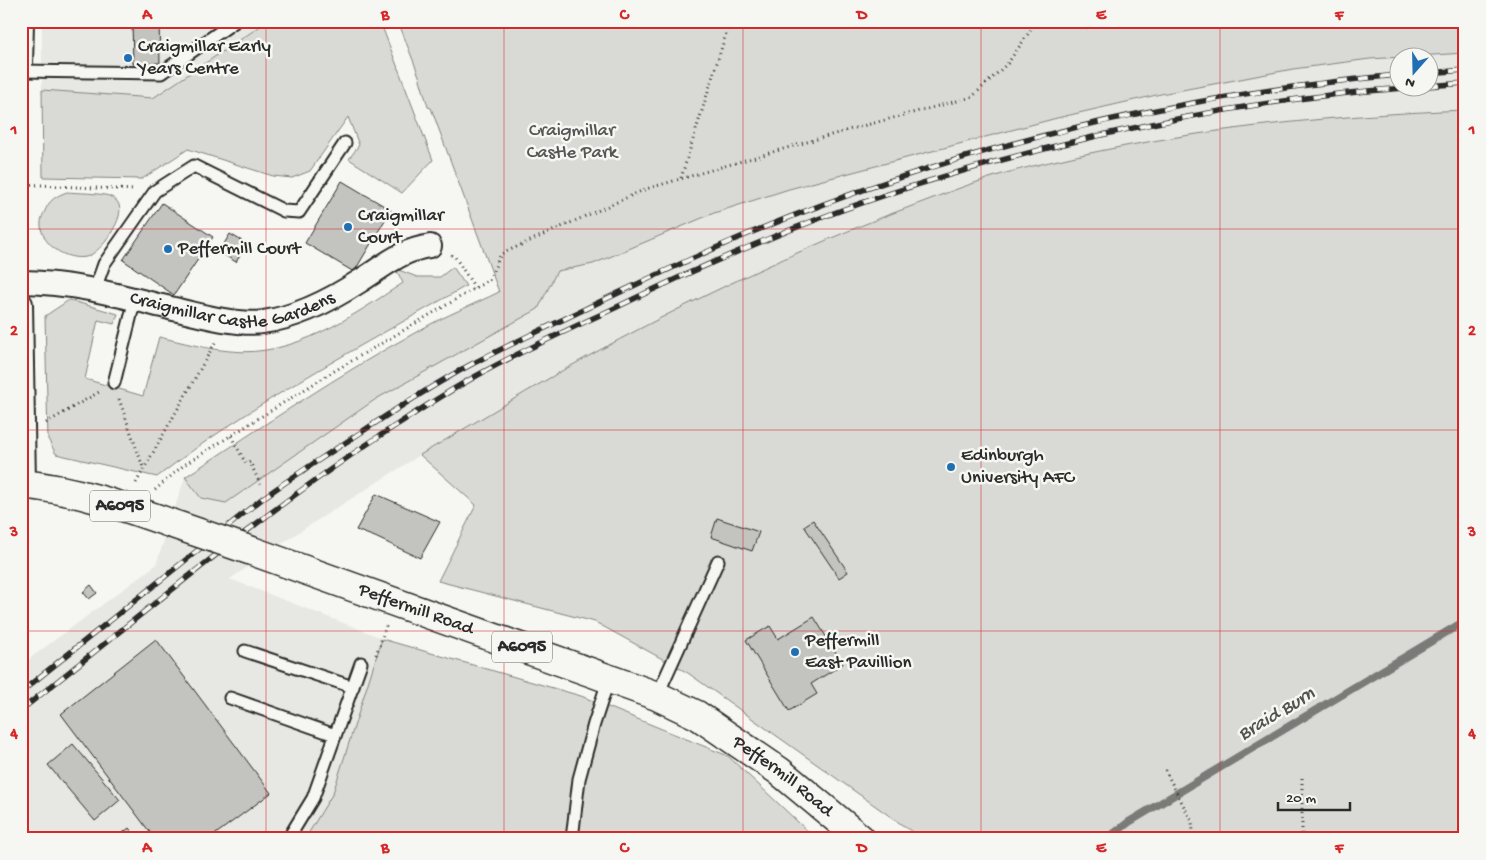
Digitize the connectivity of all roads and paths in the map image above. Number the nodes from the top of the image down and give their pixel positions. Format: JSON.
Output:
{"nodes":[{"id":1,"x":22,"y":21,"type":"edge"},
{"id":2,"x":730,"y":21,"type":"edge"},
{"id":3,"x":1037,"y":21,"type":"edge"},
{"id":4,"x":1062,"y":21,"type":"edge"},
{"id":5,"x":1114,"y":21,"type":"edge"},
{"id":6,"x":234,"y":22,"type":"edge"},
{"id":7,"x":21,"y":66,"type":"edge"},
{"id":8,"x":21,"y":71,"type":"edge"},
{"id":9,"x":345,"y":143,"type":"dead end"},
{"id":10,"x":681,"y":179,"type":"junction"},
{"id":11,"x":21,"y":184,"type":"edge"},
{"id":12,"x":155,"y":191,"type":"junction"},
{"id":13,"x":430,"y":246,"type":"joint"},
{"id":14,"x":21,"y":282,"type":"edge"},
{"id":15,"x":475,"y":288,"type":"junction"},
{"id":16,"x":95,"y":289,"type":"junction"},
{"id":17,"x":135,"y":300,"type":"junction"},
{"id":18,"x":21,"y":304,"type":"edge"},
{"id":19,"x":227,"y":320,"type":"junction"},
{"id":20,"x":114,"y":383,"type":"junction"},
{"id":21,"x":24,"y":436,"type":"junction"},
{"id":22,"x":231,"y":436,"type":"junction"},
{"id":23,"x":144,"y":470,"type":"junction"},
{"id":24,"x":23,"y":484,"type":"edge"},
{"id":25,"x":260,"y":486,"type":"dead end"},
{"id":26,"x":127,"y":508,"type":"junction"},
{"id":27,"x":718,"y":562,"type":"dead end"},
{"id":28,"x":245,"y":651,"type":"dead end"},
{"id":29,"x":361,"y":663,"type":"dead end"},
{"id":30,"x":609,"y":678,"type":"junction"},
{"id":31,"x":353,"y":687,"type":"junction"},
{"id":32,"x":657,"y":696,"type":"junction"},
{"id":33,"x":230,"y":698,"type":"dead end"},
{"id":34,"x":335,"y":735,"type":"junction"},
{"id":35,"x":1165,"y":770,"type":"dead end"},
{"id":36,"x":1302,"y":778,"type":"dead end"},
{"id":37,"x":288,"y":839,"type":"edge"},
{"id":38,"x":572,"y":839,"type":"edge"},
{"id":39,"x":860,"y":839,"type":"edge"},
{"id":40,"x":1194,"y":839,"type":"edge"},
{"id":41,"x":1302,"y":839,"type":"edge"}],
"edges":[{"from":1,"to":7,"type":"street"},
{"from":2,"to":10,"type":"path"},
{"from":3,"to":10,"type":"path"},
{"from":4,"to":5,"type":"path"},
{"from":6,"to":8,"type":"lane"},
{"from":9,"to":12,"type":"lane"},
{"from":10,"to":15,"type":"path"},
{"from":11,"to":12,"type":"path"},
{"from":12,"to":16,"type":"lane"},
{"from":13,"to":15,"type":"path"},
{"from":13,"to":19,"type":"street","name":"Craigmillar Castle Gardens"},
{"from":14,"to":16,"type":"street","name":"Craigmillar Castle Gardens"},
{"from":15,"to":22,"type":"path"},
{"from":16,"to":17,"type":"street","name":"Craigmillar Castle Gardens"},
{"from":17,"to":19,"type":"street","name":"Craigmillar Castle Gardens"},
{"from":17,"to":20,"type":"lane"},
{"from":18,"to":21,"type":"street"},
{"from":19,"to":23,"type":"path"},
{"from":20,"to":21,"type":"path"},
{"from":20,"to":23,"type":"path"},
{"from":21,"to":24,"type":"street"},
{"from":22,"to":25,"type":"path"},
{"from":22,"to":26,"type":"path"},
{"from":23,"to":26,"type":"path"},
{"from":24,"to":26,"type":"main road","name":"Peffermill Road","number":"A6095"},
{"from":26,"to":30,"type":"main road","name":"Peffermill Road","number":"A6095","bridge":true},
{"from":27,"to":32,"type":"lane"},
{"from":28,"to":31,"type":"lane"},
{"from":29,"to":31,"type":"lane"},
{"from":30,"to":32,"type":"main road","name":"Peffermill Road","number":"A6095"},
{"from":30,"to":38,"type":"lane"},
{"from":31,"to":34,"type":"lane"},
{"from":32,"to":39,"type":"main road","name":"Peffermill Road","number":"A6095"},
{"from":33,"to":34,"type":"lane"},
{"from":34,"to":37,"type":"lane"},
{"from":35,"to":40,"type":"path"},
{"from":36,"to":41,"type":"path"}]}
